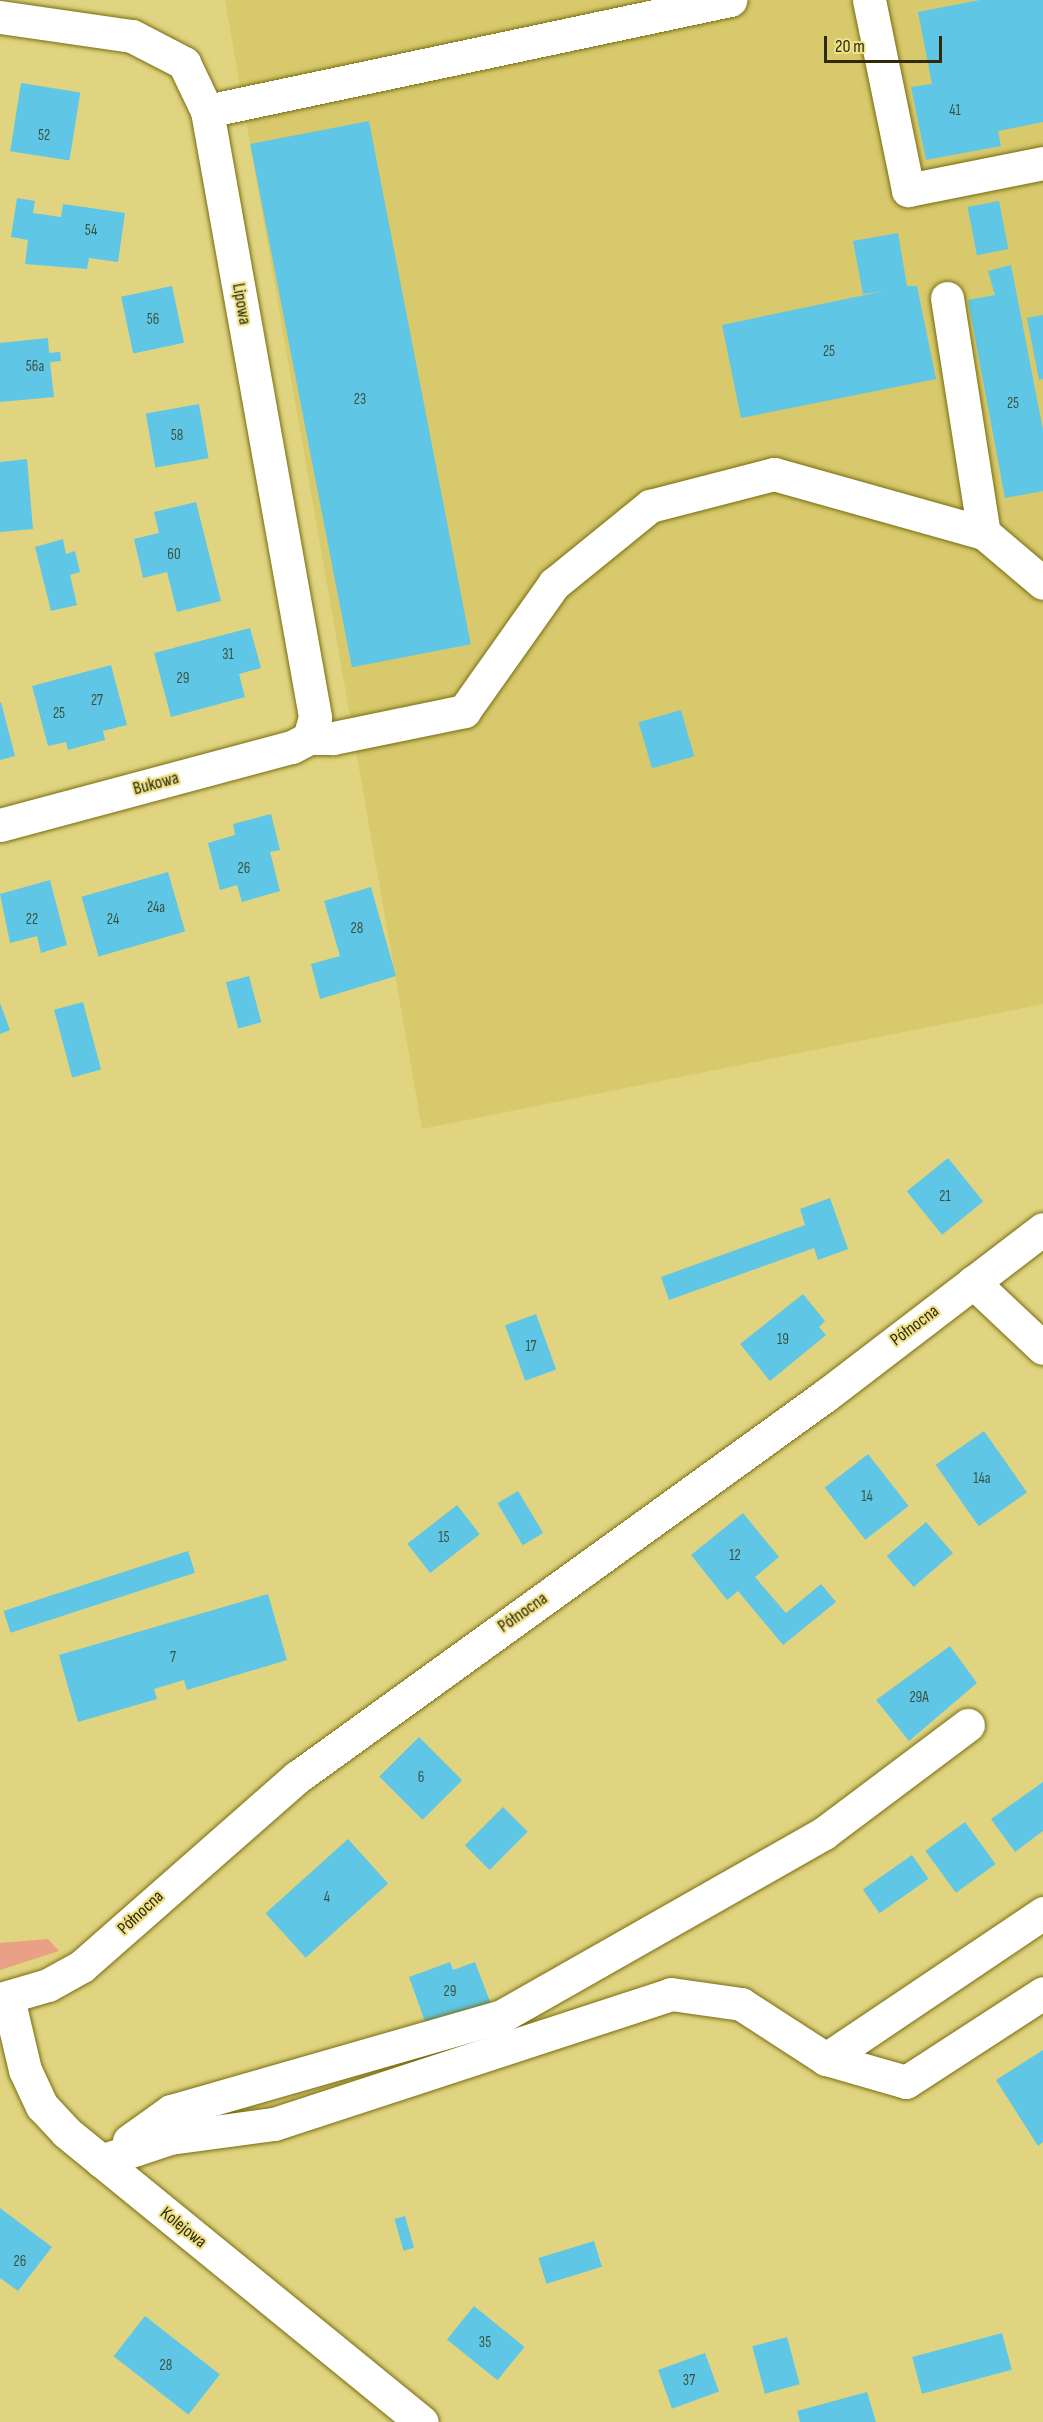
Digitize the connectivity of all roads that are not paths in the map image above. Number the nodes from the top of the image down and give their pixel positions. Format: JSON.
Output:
{"nodes":[{"id":1,"x":730,"y":0,"type":"edge"},
{"id":2,"x":869,"y":0,"type":"edge"},
{"id":3,"x":0,"y":17,"type":"edge"},
{"id":4,"x":207,"y":111,"type":"junction"},
{"id":5,"x":1043,"y":164,"type":"edge"},
{"id":6,"x":947,"y":298,"type":"dead end"},
{"id":7,"x":984,"y":533,"type":"junction"},
{"id":8,"x":1043,"y":583,"type":"edge"},
{"id":9,"x":309,"y":738,"type":"junction"},
{"id":10,"x":0,"y":825,"type":"edge"},
{"id":11,"x":1043,"y":1229,"type":"edge"},
{"id":12,"x":973,"y":1282,"type":"junction"},
{"id":13,"x":1043,"y":1348,"type":"edge"},
{"id":14,"x":968,"y":1725,"type":"dead end"},
{"id":15,"x":1043,"y":1913,"type":"edge"},
{"id":16,"x":1043,"y":1993,"type":"edge"},
{"id":17,"x":4,"y":1998,"type":"edge"},
{"id":18,"x":826,"y":2059,"type":"junction"},
{"id":19,"x":101,"y":2161,"type":"junction"},
{"id":20,"x":422,"y":2422,"type":"edge"}],
"edges":[{"from":1,"to":4,"type":"street"},
{"from":2,"to":5,"type":"street"},
{"from":3,"to":4,"type":"street","name":"Lipowa"},
{"from":4,"to":9,"type":"street","name":"Lipowa"},
{"from":6,"to":7,"type":"street"},
{"from":7,"to":8,"type":"street"},
{"from":7,"to":9,"type":"street"},
{"from":9,"to":10,"type":"street","name":"Bukowa"},
{"from":11,"to":12,"type":"street","name":"Północna"},
{"from":12,"to":13,"type":"street"},
{"from":12,"to":17,"type":"street","name":"Północna"},
{"from":14,"to":19,"type":"street"},
{"from":15,"to":18,"type":"street"},
{"from":16,"to":18,"type":"street"},
{"from":17,"to":19,"type":"street","name":"Kolejowa"},
{"from":18,"to":19,"type":"street"},
{"from":19,"to":20,"type":"street","name":"Kolejowa"}]}
